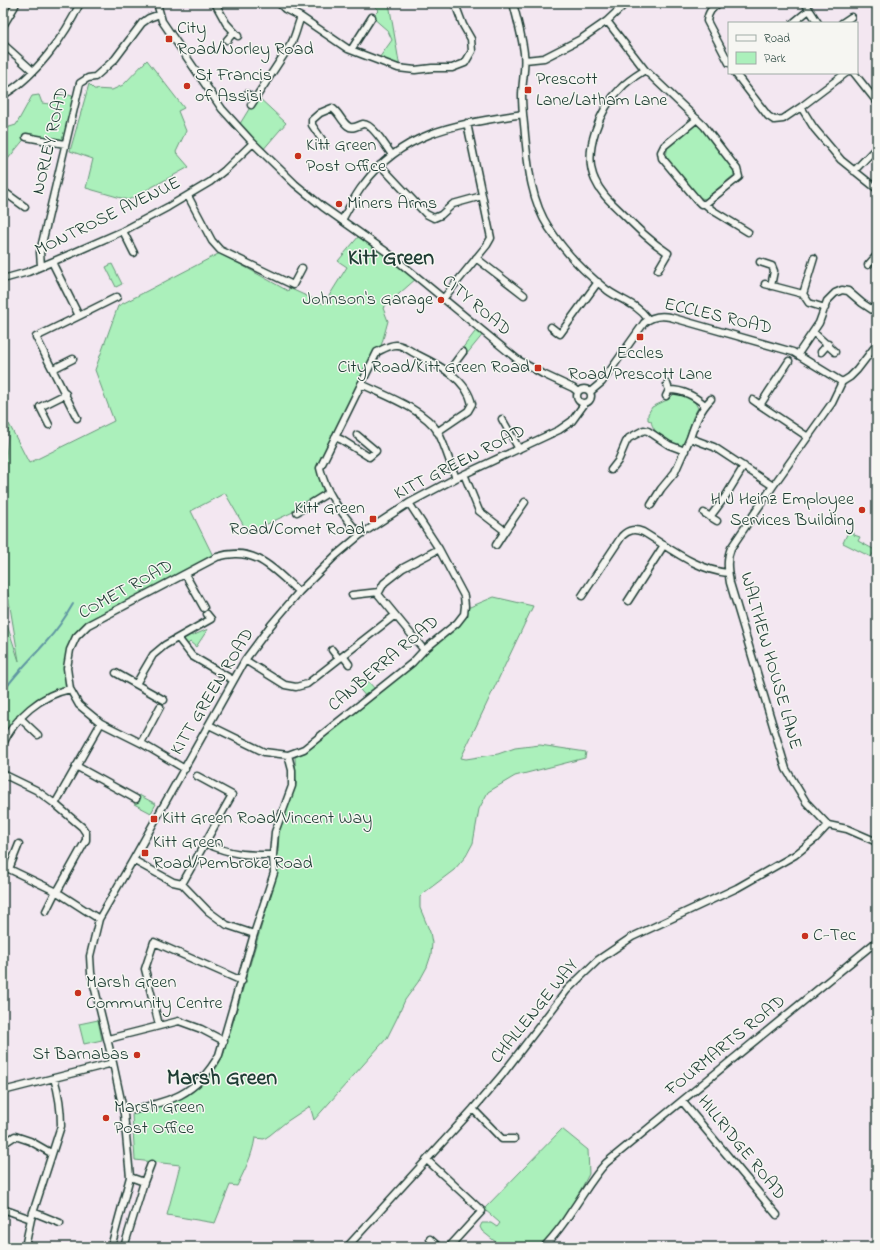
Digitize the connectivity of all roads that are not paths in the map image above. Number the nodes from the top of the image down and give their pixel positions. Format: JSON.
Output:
{"nodes":[{"id":1,"x":80,"y":3,"type":"edge"},
{"id":2,"x":157,"y":3,"type":"edge"},
{"id":3,"x":215,"y":3,"type":"edge"},
{"id":4,"x":279,"y":3,"type":"edge"},
{"id":5,"x":457,"y":3,"type":"edge"},
{"id":6,"x":513,"y":3,"type":"edge"},
{"id":7,"x":626,"y":3,"type":"edge"},
{"id":8,"x":719,"y":3,"type":"edge"},
{"id":9,"x":805,"y":3,"type":"edge"},
{"id":10,"x":15,"y":6,"type":"dead end"},
{"id":11,"x":809,"y":10,"type":"junction"},
{"id":12,"x":160,"y":14,"type":"junction"},
{"id":13,"x":301,"y":17,"type":"junction"},
{"id":14,"x":372,"y":17,"type":"dead end"},
{"id":15,"x":851,"y":17,"type":"dead end"},
{"id":16,"x":606,"y":21,"type":"junction"},
{"id":17,"x":793,"y":22,"type":"edge"},
{"id":18,"x":817,"y":22,"type":"edge"},
{"id":19,"x":844,"y":22,"type":"edge"},
{"id":20,"x":3,"y":26,"type":"edge"},
{"id":21,"x":227,"y":40,"type":"dead end"},
{"id":22,"x":3,"y":44,"type":"edge"},
{"id":23,"x":351,"y":50,"type":"junction"},
{"id":24,"x":525,"y":60,"type":"junction"},
{"id":25,"x":728,"y":61,"type":"edge"},
{"id":26,"x":33,"y":70,"type":"junction"},
{"id":27,"x":645,"y":70,"type":"junction"},
{"id":28,"x":736,"y":74,"type":"edge"},
{"id":29,"x":845,"y":74,"type":"edge"},
{"id":30,"x":855,"y":74,"type":"edge"},
{"id":31,"x":247,"y":94,"type":"dead end"},
{"id":32,"x":3,"y":95,"type":"edge"},
{"id":33,"x":877,"y":102,"type":"edge"},
{"id":34,"x":801,"y":107,"type":"junction"},
{"id":35,"x":523,"y":114,"type":"junction"},
{"id":36,"x":697,"y":119,"type":"junction"},
{"id":37,"x":467,"y":123,"type":"junction"},
{"id":38,"x":26,"y":137,"type":"dead end"},
{"id":39,"x":253,"y":143,"type":"junction"},
{"id":40,"x":65,"y":144,"type":"junction"},
{"id":41,"x":325,"y":144,"type":"dead end"},
{"id":42,"x":877,"y":147,"type":"edge"},
{"id":43,"x":392,"y":155,"type":"junction"},
{"id":44,"x":380,"y":165,"type":"junction"},
{"id":45,"x":854,"y":170,"type":"junction"},
{"id":46,"x":877,"y":189,"type":"edge"},
{"id":47,"x":3,"y":191,"type":"edge"},
{"id":48,"x":188,"y":196,"type":"junction"},
{"id":49,"x":482,"y":196,"type":"junction"},
{"id":50,"x":706,"y":204,"type":"junction"},
{"id":51,"x":25,"y":207,"type":"dead end"},
{"id":52,"x":342,"y":220,"type":"junction"},
{"id":53,"x":123,"y":230,"type":"junction"},
{"id":54,"x":748,"y":232,"type":"dead end"},
{"id":55,"x":134,"y":253,"type":"dead end"},
{"id":56,"x":476,"y":258,"type":"junction"},
{"id":57,"x":814,"y":258,"type":"dead end"},
{"id":58,"x":876,"y":259,"type":"edge"},
{"id":59,"x":52,"y":262,"type":"junction"},
{"id":60,"x":760,"y":262,"type":"dead end"},
{"id":61,"x":868,"y":265,"type":"dead end"},
{"id":62,"x":41,"y":266,"type":"junction"},
{"id":63,"x":302,"y":268,"type":"dead end"},
{"id":64,"x":658,"y":270,"type":"dead end"},
{"id":65,"x":4,"y":278,"type":"edge"},
{"id":66,"x":598,"y":282,"type":"junction"},
{"id":67,"x":804,"y":294,"type":"junction"},
{"id":68,"x":524,"y":295,"type":"dead end"},
{"id":69,"x":117,"y":297,"type":"dead end"},
{"id":70,"x":443,"y":299,"type":"junction"},
{"id":71,"x":824,"y":308,"type":"junction"},
{"id":72,"x":876,"y":309,"type":"edge"},
{"id":73,"x":79,"y":316,"type":"junction"},
{"id":74,"x":648,"y":319,"type":"junction"},
{"id":75,"x":551,"y":327,"type":"dead end"},
{"id":76,"x":814,"y":332,"type":"junction"},
{"id":77,"x":828,"y":344,"type":"junction"},
{"id":78,"x":877,"y":344,"type":"edge"},
{"id":79,"x":463,"y":352,"type":"dead end"},
{"id":80,"x":821,"y":352,"type":"dead end"},
{"id":81,"x":835,"y":352,"type":"dead end"},
{"id":82,"x":798,"y":354,"type":"junction"},
{"id":83,"x":73,"y":359,"type":"dead end"},
{"id":84,"x":789,"y":361,"type":"dead end"},
{"id":85,"x":53,"y":369,"type":"junction"},
{"id":86,"x":782,"y":371,"type":"junction"},
{"id":87,"x":448,"y":372,"type":"junction"},
{"id":88,"x":788,"y":375,"type":"dead end"},
{"id":89,"x":842,"y":382,"type":"junction"},
{"id":90,"x":361,"y":384,"type":"junction"},
{"id":91,"x":667,"y":390,"type":"dead end"},
{"id":92,"x":578,"y":392,"type":"junction"},
{"id":93,"x":590,"y":392,"type":"junction"},
{"id":94,"x":66,"y":394,"type":"junction"},
{"id":95,"x":711,"y":399,"type":"dead end"},
{"id":96,"x":753,"y":400,"type":"dead end"},
{"id":97,"x":585,"y":403,"type":"junction"},
{"id":98,"x":705,"y":405,"type":"junction"},
{"id":99,"x":760,"y":405,"type":"junction"},
{"id":100,"x":77,"y":418,"type":"dead end"},
{"id":101,"x":502,"y":419,"type":"dead end"},
{"id":102,"x":647,"y":424,"type":"dead end"},
{"id":103,"x":49,"y":425,"type":"dead end"},
{"id":104,"x":648,"y":431,"type":"junction"},
{"id":105,"x":437,"y":432,"type":"junction"},
{"id":106,"x":357,"y":435,"type":"dead end"},
{"id":107,"x":335,"y":437,"type":"junction"},
{"id":108,"x":808,"y":437,"type":"junction"},
{"id":109,"x":690,"y":438,"type":"junction"},
{"id":110,"x":519,"y":449,"type":"junction"},
{"id":111,"x":685,"y":451,"type":"junction"},
{"id":112,"x":744,"y":466,"type":"junction"},
{"id":113,"x":611,"y":470,"type":"dead end"},
{"id":114,"x":464,"y":474,"type":"junction"},
{"id":115,"x":456,"y":478,"type":"junction"},
{"id":116,"x":773,"y":486,"type":"junction"},
{"id":117,"x":328,"y":493,"type":"junction"},
{"id":118,"x":525,"y":502,"type":"dead end"},
{"id":119,"x":409,"y":503,"type":"junction"},
{"id":120,"x":651,"y":506,"type":"dead end"},
{"id":121,"x":297,"y":512,"type":"dead end"},
{"id":122,"x":704,"y":513,"type":"dead end"},
{"id":123,"x":710,"y":517,"type":"junction"},
{"id":124,"x":717,"y":522,"type":"dead end"},
{"id":125,"x":505,"y":531,"type":"junction"},
{"id":126,"x":360,"y":535,"type":"junction"},
{"id":127,"x":496,"y":545,"type":"dead end"},
{"id":128,"x":664,"y":545,"type":"junction"},
{"id":129,"x":439,"y":549,"type":"junction"},
{"id":130,"x":728,"y":573,"type":"junction"},
{"id":131,"x":185,"y":574,"type":"junction"},
{"id":132,"x":298,"y":592,"type":"junction"},
{"id":133,"x":379,"y":592,"type":"junction"},
{"id":134,"x":352,"y":594,"type":"dead end"},
{"id":135,"x":582,"y":596,"type":"dead end"},
{"id":136,"x":628,"y":600,"type":"dead end"},
{"id":137,"x":394,"y":616,"type":"junction"},
{"id":138,"x":178,"y":638,"type":"junction"},
{"id":139,"x":332,"y":650,"type":"dead end"},
{"id":140,"x":424,"y":650,"type":"junction"},
{"id":141,"x":341,"y":658,"type":"junction"},
{"id":142,"x":245,"y":660,"type":"junction"},
{"id":143,"x":349,"y":664,"type":"dead end"},
{"id":144,"x":116,"y":673,"type":"dead end"},
{"id":145,"x":233,"y":680,"type":"junction"},
{"id":146,"x":136,"y":684,"type":"junction"},
{"id":147,"x":70,"y":689,"type":"junction"},
{"id":148,"x":164,"y":700,"type":"dead end"},
{"id":149,"x":160,"y":707,"type":"dead end"},
{"id":150,"x":20,"y":718,"type":"junction"},
{"id":151,"x":101,"y":723,"type":"junction"},
{"id":152,"x":209,"y":725,"type":"junction"},
{"id":153,"x":38,"y":735,"type":"dead end"},
{"id":154,"x":141,"y":743,"type":"junction"},
{"id":155,"x":3,"y":744,"type":"edge"},
{"id":156,"x":288,"y":755,"type":"junction"},
{"id":157,"x":76,"y":766,"type":"junction"},
{"id":158,"x":184,"y":769,"type":"junction"},
{"id":159,"x":3,"y":774,"type":"edge"},
{"id":160,"x":197,"y":776,"type":"dead end"},
{"id":161,"x":136,"y":799,"type":"dead end"},
{"id":162,"x":55,"y":804,"type":"junction"},
{"id":163,"x":828,"y":825,"type":"junction"},
{"id":164,"x":877,"y":842,"type":"edge"},
{"id":165,"x":205,"y":843,"type":"junction"},
{"id":166,"x":19,"y":844,"type":"dead end"},
{"id":167,"x":273,"y":855,"type":"junction"},
{"id":168,"x":134,"y":860,"type":"junction"},
{"id":169,"x":6,"y":869,"type":"edge"},
{"id":170,"x":182,"y":884,"type":"junction"},
{"id":171,"x":56,"y":892,"type":"junction"},
{"id":172,"x":46,"y":911,"type":"dead end"},
{"id":173,"x":99,"y":919,"type":"junction"},
{"id":174,"x":254,"y":934,"type":"junction"},
{"id":175,"x":877,"y":941,"type":"edge"},
{"id":176,"x":242,"y":981,"type":"junction"},
{"id":177,"x":159,"y":1025,"type":"junction"},
{"id":178,"x":108,"y":1039,"type":"junction"},
{"id":179,"x":224,"y":1041,"type":"junction"},
{"id":180,"x":113,"y":1063,"type":"junction"},
{"id":181,"x":54,"y":1078,"type":"junction"},
{"id":182,"x":3,"y":1091,"type":"edge"},
{"id":183,"x":682,"y":1101,"type":"junction"},
{"id":184,"x":473,"y":1109,"type":"junction"},
{"id":185,"x":135,"y":1110,"type":"dead end"},
{"id":186,"x":514,"y":1139,"type":"dead end"},
{"id":187,"x":3,"y":1144,"type":"edge"},
{"id":188,"x":51,"y":1153,"type":"junction"},
{"id":189,"x":427,"y":1160,"type":"junction"},
{"id":190,"x":151,"y":1164,"type":"dead end"},
{"id":191,"x":130,"y":1177,"type":"junction"},
{"id":192,"x":144,"y":1182,"type":"junction"},
{"id":193,"x":3,"y":1209,"type":"edge"},
{"id":194,"x":33,"y":1212,"type":"junction"},
{"id":195,"x":777,"y":1215,"type":"dead end"},
{"id":196,"x":31,"y":1219,"type":"junction"},
{"id":197,"x":60,"y":1223,"type":"dead end"},
{"id":198,"x":430,"y":1239,"type":"dead end"},
{"id":199,"x":25,"y":1247,"type":"edge"},
{"id":200,"x":111,"y":1247,"type":"edge"},
{"id":201,"x":124,"y":1247,"type":"edge"},
{"id":202,"x":348,"y":1247,"type":"edge"},
{"id":203,"x":439,"y":1247,"type":"edge"},
{"id":204,"x":449,"y":1247,"type":"edge"},
{"id":205,"x":544,"y":1247,"type":"edge"}],
"edges":[{"from":1,"to":26,"type":"street"},
{"from":2,"to":12,"type":"street","name":"CITY ROAD"},
{"from":3,"to":21,"type":"street"},
{"from":4,"to":13,"type":"street"},
{"from":5,"to":23,"type":"street"},
{"from":6,"to":24,"type":"street"},
{"from":7,"to":16,"type":"street"},
{"from":8,"to":25,"type":"street"},
{"from":9,"to":11,"type":"street"},
{"from":10,"to":20,"type":"street"},
{"from":11,"to":17,"type":"street"},
{"from":11,"to":18,"type":"street"},
{"from":12,"to":39,"type":"street","name":"CITY ROAD"},
{"from":12,"to":40,"type":"street","name":"NORLEY ROAD"},
{"from":13,"to":23,"type":"street"},
{"from":13,"to":31,"type":"street"},
{"from":14,"to":23,"type":"street"},
{"from":15,"to":19,"type":"street"},
{"from":16,"to":24,"type":"street"},
{"from":16,"to":27,"type":"street"},
{"from":22,"to":26,"type":"street"},
{"from":24,"to":35,"type":"street"},
{"from":26,"to":32,"type":"street"},
{"from":27,"to":36,"type":"street"},
{"from":27,"to":64,"type":"street"},
{"from":28,"to":34,"type":"street"},
{"from":29,"to":34,"type":"street"},
{"from":30,"to":33,"type":"street"},
{"from":34,"to":45,"type":"street"},
{"from":35,"to":37,"type":"street"},
{"from":35,"to":66,"type":"street"},
{"from":36,"to":50,"type":"street"},
{"from":36,"to":50,"type":"street"},
{"from":37,"to":43,"type":"street"},
{"from":37,"to":49,"type":"street"},
{"from":38,"to":40,"type":"street"},
{"from":39,"to":48,"type":"street","name":"MONTROSE AVENUE"},
{"from":39,"to":52,"type":"street","name":"CITY ROAD"},
{"from":40,"to":62,"type":"street","name":"NORLEY ROAD"},
{"from":41,"to":43,"type":"street"},
{"from":42,"to":45,"type":"street"},
{"from":43,"to":44,"type":"street"},
{"from":44,"to":49,"type":"street"},
{"from":44,"to":52,"type":"street"},
{"from":45,"to":46,"type":"street"},
{"from":47,"to":51,"type":"street"},
{"from":48,"to":53,"type":"street","name":"MONTROSE AVENUE"},
{"from":48,"to":63,"type":"street"},
{"from":49,"to":56,"type":"street"},
{"from":50,"to":54,"type":"street"},
{"from":52,"to":70,"type":"street","name":"CITY ROAD"},
{"from":53,"to":55,"type":"street"},
{"from":53,"to":59,"type":"street","name":"MONTROSE AVENUE"},
{"from":56,"to":68,"type":"street"},
{"from":56,"to":70,"type":"street"},
{"from":57,"to":67,"type":"street"},
{"from":58,"to":61,"type":"street"},
{"from":59,"to":62,"type":"street","name":"MONTROSE AVENUE"},
{"from":59,"to":73,"type":"street"},
{"from":60,"to":67,"type":"street"},
{"from":62,"to":65,"type":"street","name":"MONTROSE AVENUE"},
{"from":66,"to":74,"type":"street"},
{"from":66,"to":75,"type":"street"},
{"from":67,"to":71,"type":"street"},
{"from":69,"to":73,"type":"street"},
{"from":70,"to":92,"type":"street","name":"CITY ROAD"},
{"from":71,"to":72,"type":"street"},
{"from":71,"to":76,"type":"street"},
{"from":73,"to":85,"type":"street"},
{"from":74,"to":82,"type":"street","name":"ECCLES ROAD"},
{"from":74,"to":93,"type":"street","name":"ECCLES ROAD"},
{"from":76,"to":77,"type":"street"},
{"from":76,"to":82,"type":"street"},
{"from":77,"to":80,"type":"street"},
{"from":77,"to":81,"type":"street"},
{"from":78,"to":89,"type":"street"},
{"from":79,"to":87,"type":"street"},
{"from":82,"to":89,"type":"street","name":"ECCLES ROAD"},
{"from":83,"to":85,"type":"street"},
{"from":84,"to":86,"type":"street"},
{"from":85,"to":94,"type":"street"},
{"from":86,"to":88,"type":"street"},
{"from":86,"to":99,"type":"street"},
{"from":87,"to":90,"type":"street"},
{"from":87,"to":105,"type":"street"},
{"from":89,"to":108,"type":"street","name":"WALTHEW HOUSE LANE"},
{"from":90,"to":105,"type":"street"},
{"from":90,"to":107,"type":"street"},
{"from":91,"to":98,"type":"street"},
{"from":92,"to":93,"type":"street"},
{"from":92,"to":97,"type":"street"},
{"from":93,"to":97,"type":"street"},
{"from":94,"to":100,"type":"street"},
{"from":94,"to":103,"type":"street"},
{"from":95,"to":98,"type":"street"},
{"from":96,"to":99,"type":"street"},
{"from":97,"to":110,"type":"street","name":"KITT GREEN ROAD"},
{"from":98,"to":109,"type":"street"},
{"from":99,"to":108,"type":"street"},
{"from":101,"to":110,"type":"street"},
{"from":102,"to":104,"type":"street"},
{"from":104,"to":111,"type":"street"},
{"from":104,"to":113,"type":"street"},
{"from":105,"to":115,"type":"street"},
{"from":106,"to":107,"type":"street"},
{"from":107,"to":117,"type":"street"},
{"from":108,"to":116,"type":"street","name":"WALTHEW HOUSE LANE"},
{"from":109,"to":111,"type":"street"},
{"from":109,"to":112,"type":"street"},
{"from":110,"to":114,"type":"street","name":"KITT GREEN ROAD"},
{"from":111,"to":120,"type":"street"},
{"from":112,"to":116,"type":"street"},
{"from":112,"to":123,"type":"street"},
{"from":114,"to":115,"type":"street","name":"KITT GREEN ROAD"},
{"from":114,"to":125,"type":"street"},
{"from":115,"to":119,"type":"street","name":"KITT GREEN ROAD"},
{"from":116,"to":130,"type":"street","name":"WALTHEW HOUSE LANE"},
{"from":117,"to":121,"type":"street"},
{"from":117,"to":126,"type":"street"},
{"from":118,"to":125,"type":"street"},
{"from":119,"to":126,"type":"street","name":"KITT GREEN ROAD"},
{"from":119,"to":129,"type":"street","name":"CANBERRA ROAD"},
{"from":122,"to":123,"type":"street"},
{"from":123,"to":124,"type":"street"},
{"from":125,"to":127,"type":"street"},
{"from":126,"to":132,"type":"street","name":"KITT GREEN ROAD"},
{"from":128,"to":130,"type":"street"},
{"from":128,"to":135,"type":"street"},
{"from":128,"to":136,"type":"street"},
{"from":129,"to":133,"type":"street"},
{"from":129,"to":140,"type":"street","name":"CANBERRA ROAD"},
{"from":130,"to":163,"type":"street","name":"WALTHEW HOUSE LANE"},
{"from":131,"to":132,"type":"street","name":"COMET ROAD"},
{"from":131,"to":138,"type":"street"},
{"from":131,"to":147,"type":"street","name":"COMET ROAD"},
{"from":132,"to":142,"type":"street","name":"KITT GREEN ROAD"},
{"from":133,"to":134,"type":"street"},
{"from":133,"to":137,"type":"street"},
{"from":137,"to":140,"type":"street"},
{"from":137,"to":141,"type":"street"},
{"from":138,"to":145,"type":"street"},
{"from":138,"to":146,"type":"street"},
{"from":139,"to":141,"type":"street"},
{"from":140,"to":156,"type":"street","name":"CANBERRA ROAD"},
{"from":141,"to":142,"type":"street"},
{"from":141,"to":143,"type":"street"},
{"from":142,"to":145,"type":"street","name":"KITT GREEN ROAD"},
{"from":144,"to":146,"type":"street"},
{"from":145,"to":152,"type":"street","name":"KITT GREEN ROAD"},
{"from":146,"to":148,"type":"street"},
{"from":147,"to":150,"type":"street"},
{"from":147,"to":151,"type":"street","name":"COMET ROAD"},
{"from":149,"to":154,"type":"street"},
{"from":150,"to":153,"type":"street"},
{"from":150,"to":155,"type":"street"},
{"from":151,"to":154,"type":"street","name":"COMET ROAD"},
{"from":151,"to":157,"type":"street"},
{"from":152,"to":156,"type":"street","name":"CANBERRA ROAD"},
{"from":152,"to":158,"type":"street","name":"KITT GREEN ROAD"},
{"from":154,"to":158,"type":"street","name":"COMET ROAD"},
{"from":156,"to":167,"type":"street"},
{"from":157,"to":161,"type":"street"},
{"from":157,"to":162,"type":"street"},
{"from":158,"to":168,"type":"street","name":"KITT GREEN ROAD"},
{"from":159,"to":162,"type":"street"},
{"from":160,"to":165,"type":"street"},
{"from":162,"to":171,"type":"street"},
{"from":163,"to":164,"type":"street"},
{"from":163,"to":184,"type":"street","name":"CHALLENGE WAY"},
{"from":165,"to":167,"type":"street"},
{"from":165,"to":170,"type":"street"},
{"from":166,"to":169,"type":"street"},
{"from":167,"to":174,"type":"street"},
{"from":168,"to":170,"type":"street"},
{"from":168,"to":173,"type":"street","name":"KITT GREEN ROAD"},
{"from":169,"to":171,"type":"street"},
{"from":170,"to":174,"type":"street"},
{"from":171,"to":172,"type":"street"},
{"from":171,"to":173,"type":"street"},
{"from":173,"to":178,"type":"street","name":"KITT GREEN ROAD"},
{"from":174,"to":176,"type":"street"},
{"from":175,"to":183,"type":"street","name":"FOURMARTS ROAD"},
{"from":176,"to":177,"type":"street"},
{"from":176,"to":179,"type":"street"},
{"from":177,"to":178,"type":"street"},
{"from":177,"to":179,"type":"street"},
{"from":178,"to":180,"type":"street","name":"KITT GREEN ROAD"},
{"from":179,"to":185,"type":"street"},
{"from":180,"to":181,"type":"street"},
{"from":180,"to":191,"type":"street","name":"KITT GREEN ROAD"},
{"from":181,"to":182,"type":"street"},
{"from":181,"to":188,"type":"street"},
{"from":183,"to":195,"type":"street","name":"HILLRIDGE ROAD"},
{"from":183,"to":205,"type":"street","name":"FOURMARTS ROAD"},
{"from":184,"to":186,"type":"street"},
{"from":184,"to":189,"type":"street","name":"CHALLENGE WAY"},
{"from":187,"to":188,"type":"street"},
{"from":188,"to":194,"type":"street"},
{"from":189,"to":202,"type":"street","name":"CHALLENGE WAY"},
{"from":189,"to":204,"type":"street"},
{"from":190,"to":192,"type":"street"},
{"from":191,"to":192,"type":"street"},
{"from":191,"to":200,"type":"street"},
{"from":192,"to":201,"type":"street"},
{"from":193,"to":196,"type":"street"},
{"from":194,"to":196,"type":"street"},
{"from":194,"to":197,"type":"street"},
{"from":196,"to":199,"type":"street"},
{"from":198,"to":203,"type":"street"}]}
